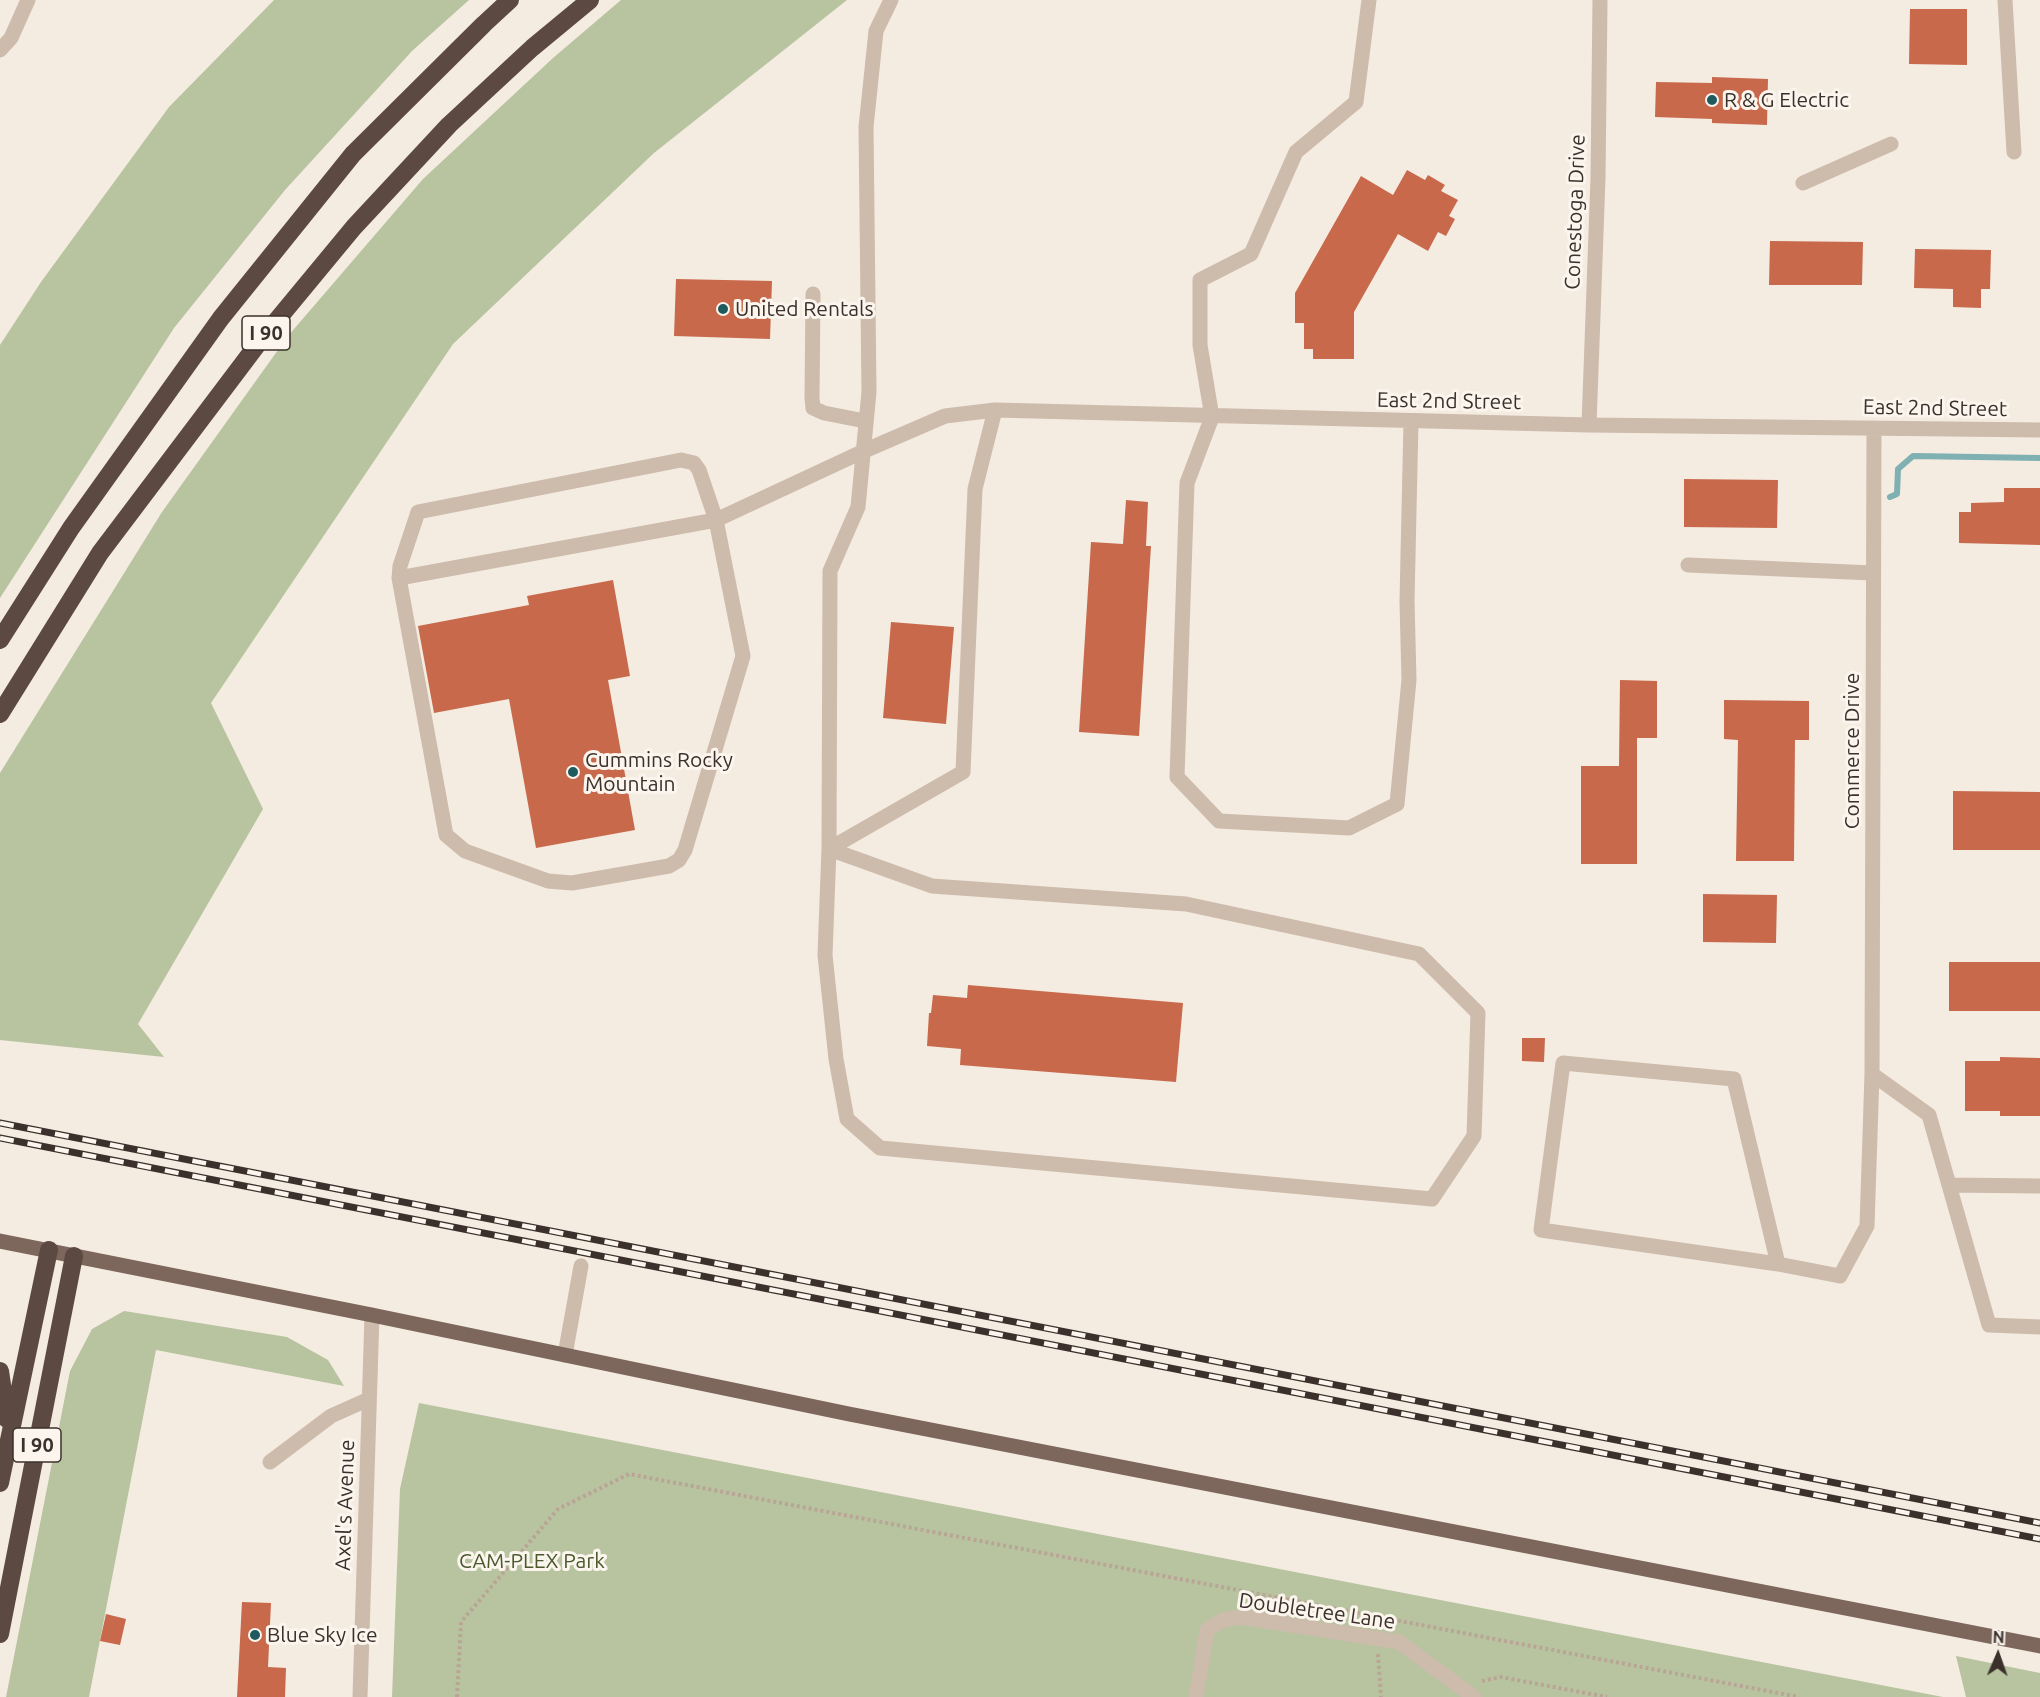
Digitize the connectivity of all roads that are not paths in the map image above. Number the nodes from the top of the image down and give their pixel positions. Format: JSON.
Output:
{"nodes":[{"id":1,"x":28,"y":0,"type":"edge"},
{"id":2,"x":510,"y":0,"type":"edge"},
{"id":3,"x":590,"y":0,"type":"edge"},
{"id":4,"x":891,"y":0,"type":"edge"},
{"id":5,"x":1369,"y":0,"type":"edge"},
{"id":6,"x":1600,"y":0,"type":"edge"},
{"id":7,"x":2005,"y":0,"type":"edge"},
{"id":8,"x":0,"y":50,"type":"edge"},
{"id":9,"x":1891,"y":144,"type":"dead end"},
{"id":10,"x":2014,"y":152,"type":"dead end"},
{"id":11,"x":1803,"y":183,"type":"dead end"},
{"id":12,"x":813,"y":294,"type":"dead end"},
{"id":13,"x":995,"y":410,"type":"junction"},
{"id":14,"x":1212,"y":417,"type":"junction"},
{"id":15,"x":865,"y":421,"type":"junction"},
{"id":16,"x":1411,"y":421,"type":"junction"},
{"id":17,"x":1589,"y":425,"type":"junction"},
{"id":18,"x":1874,"y":428,"type":"junction"},
{"id":19,"x":2040,"y":430,"type":"edge"},
{"id":20,"x":864,"y":451,"type":"junction"},
{"id":21,"x":716,"y":520,"type":"junction"},
{"id":22,"x":1688,"y":565,"type":"dead end"},
{"id":23,"x":1873,"y":573,"type":"junction"},
{"id":24,"x":399,"y":578,"type":"junction"},
{"id":25,"x":0,"y":640,"type":"edge"},
{"id":26,"x":0,"y":714,"type":"edge"},
{"id":27,"x":829,"y":849,"type":"junction"},
{"id":28,"x":1872,"y":1074,"type":"junction"},
{"id":29,"x":1949,"y":1185,"type":"junction"},
{"id":30,"x":2040,"y":1186,"type":"edge"},
{"id":31,"x":0,"y":1241,"type":"edge"},
{"id":32,"x":49,"y":1250,"type":"junction"},
{"id":33,"x":74,"y":1256,"type":"junction"},
{"id":34,"x":1778,"y":1264,"type":"junction"},
{"id":35,"x":581,"y":1266,"type":"dead end"},
{"id":36,"x":372,"y":1315,"type":"junction"},
{"id":37,"x":2040,"y":1327,"type":"edge"},
{"id":38,"x":565,"y":1355,"type":"junction"},
{"id":39,"x":0,"y":1371,"type":"edge"},
{"id":40,"x":369,"y":1399,"type":"junction"},
{"id":41,"x":9,"y":1436,"type":"junction"},
{"id":42,"x":270,"y":1462,"type":"dead end"},
{"id":43,"x":0,"y":1483,"type":"edge"},
{"id":44,"x":0,"y":1634,"type":"edge"},
{"id":45,"x":2040,"y":1646,"type":"edge"},
{"id":46,"x":360,"y":1697,"type":"edge"},
{"id":47,"x":1196,"y":1697,"type":"edge"},
{"id":48,"x":1474,"y":1697,"type":"edge"}],
"edges":[{"from":1,"to":8,"type":"street"},
{"from":2,"to":25,"type":"highway","number":"I 90"},
{"from":3,"to":26,"type":"highway","number":"I 90"},
{"from":4,"to":15,"type":"street"},
{"from":5,"to":14,"type":"street"},
{"from":6,"to":17,"type":"street","name":"Conestoga Drive"},
{"from":7,"to":10,"type":"street"},
{"from":9,"to":11,"type":"street"},
{"from":12,"to":15,"type":"street"},
{"from":13,"to":14,"type":"street","name":"East 2nd Street"},
{"from":13,"to":20,"type":"street","name":"East 2nd Street"},
{"from":13,"to":27,"type":"street"},
{"from":14,"to":16,"type":"street","name":"East 2nd Street"},
{"from":14,"to":16,"type":"street"},
{"from":15,"to":20,"type":"street"},
{"from":16,"to":17,"type":"street","name":"East 2nd Street"},
{"from":17,"to":18,"type":"street","name":"East 2nd Street"},
{"from":18,"to":19,"type":"street","name":"East 2nd Street"},
{"from":18,"to":23,"type":"street","name":"Commerce Drive"},
{"from":20,"to":21,"type":"street","name":"East 2nd Street"},
{"from":20,"to":27,"type":"street"},
{"from":21,"to":24,"type":"street","name":"East 2nd Street"},
{"from":21,"to":24,"type":"street"},
{"from":21,"to":24,"type":"street"},
{"from":22,"to":23,"type":"street"},
{"from":23,"to":28,"type":"street","name":"Commerce Drive"},
{"from":27,"to":27,"type":"street"},
{"from":28,"to":29,"type":"street"},
{"from":28,"to":34,"type":"street","name":"Commerce Drive"},
{"from":29,"to":30,"type":"street"},
{"from":29,"to":37,"type":"street"},
{"from":31,"to":32,"type":"main road"},
{"from":32,"to":33,"type":"main road"},
{"from":32,"to":41,"type":"highway"},
{"from":33,"to":36,"type":"main road"},
{"from":33,"to":44,"type":"highway","number":"I 90"},
{"from":34,"to":34,"type":"street"},
{"from":35,"to":38,"type":"street"},
{"from":36,"to":38,"type":"main road"},
{"from":36,"to":40,"type":"street","name":"Axel's Avenue"},
{"from":38,"to":45,"type":"main road"},
{"from":39,"to":41,"type":"highway"},
{"from":40,"to":42,"type":"street"},
{"from":40,"to":46,"type":"street","name":"Axel's Avenue"},
{"from":41,"to":43,"type":"highway","number":"I 90"},
{"from":47,"to":48,"type":"street","name":"Doubletree Lane"}]}
